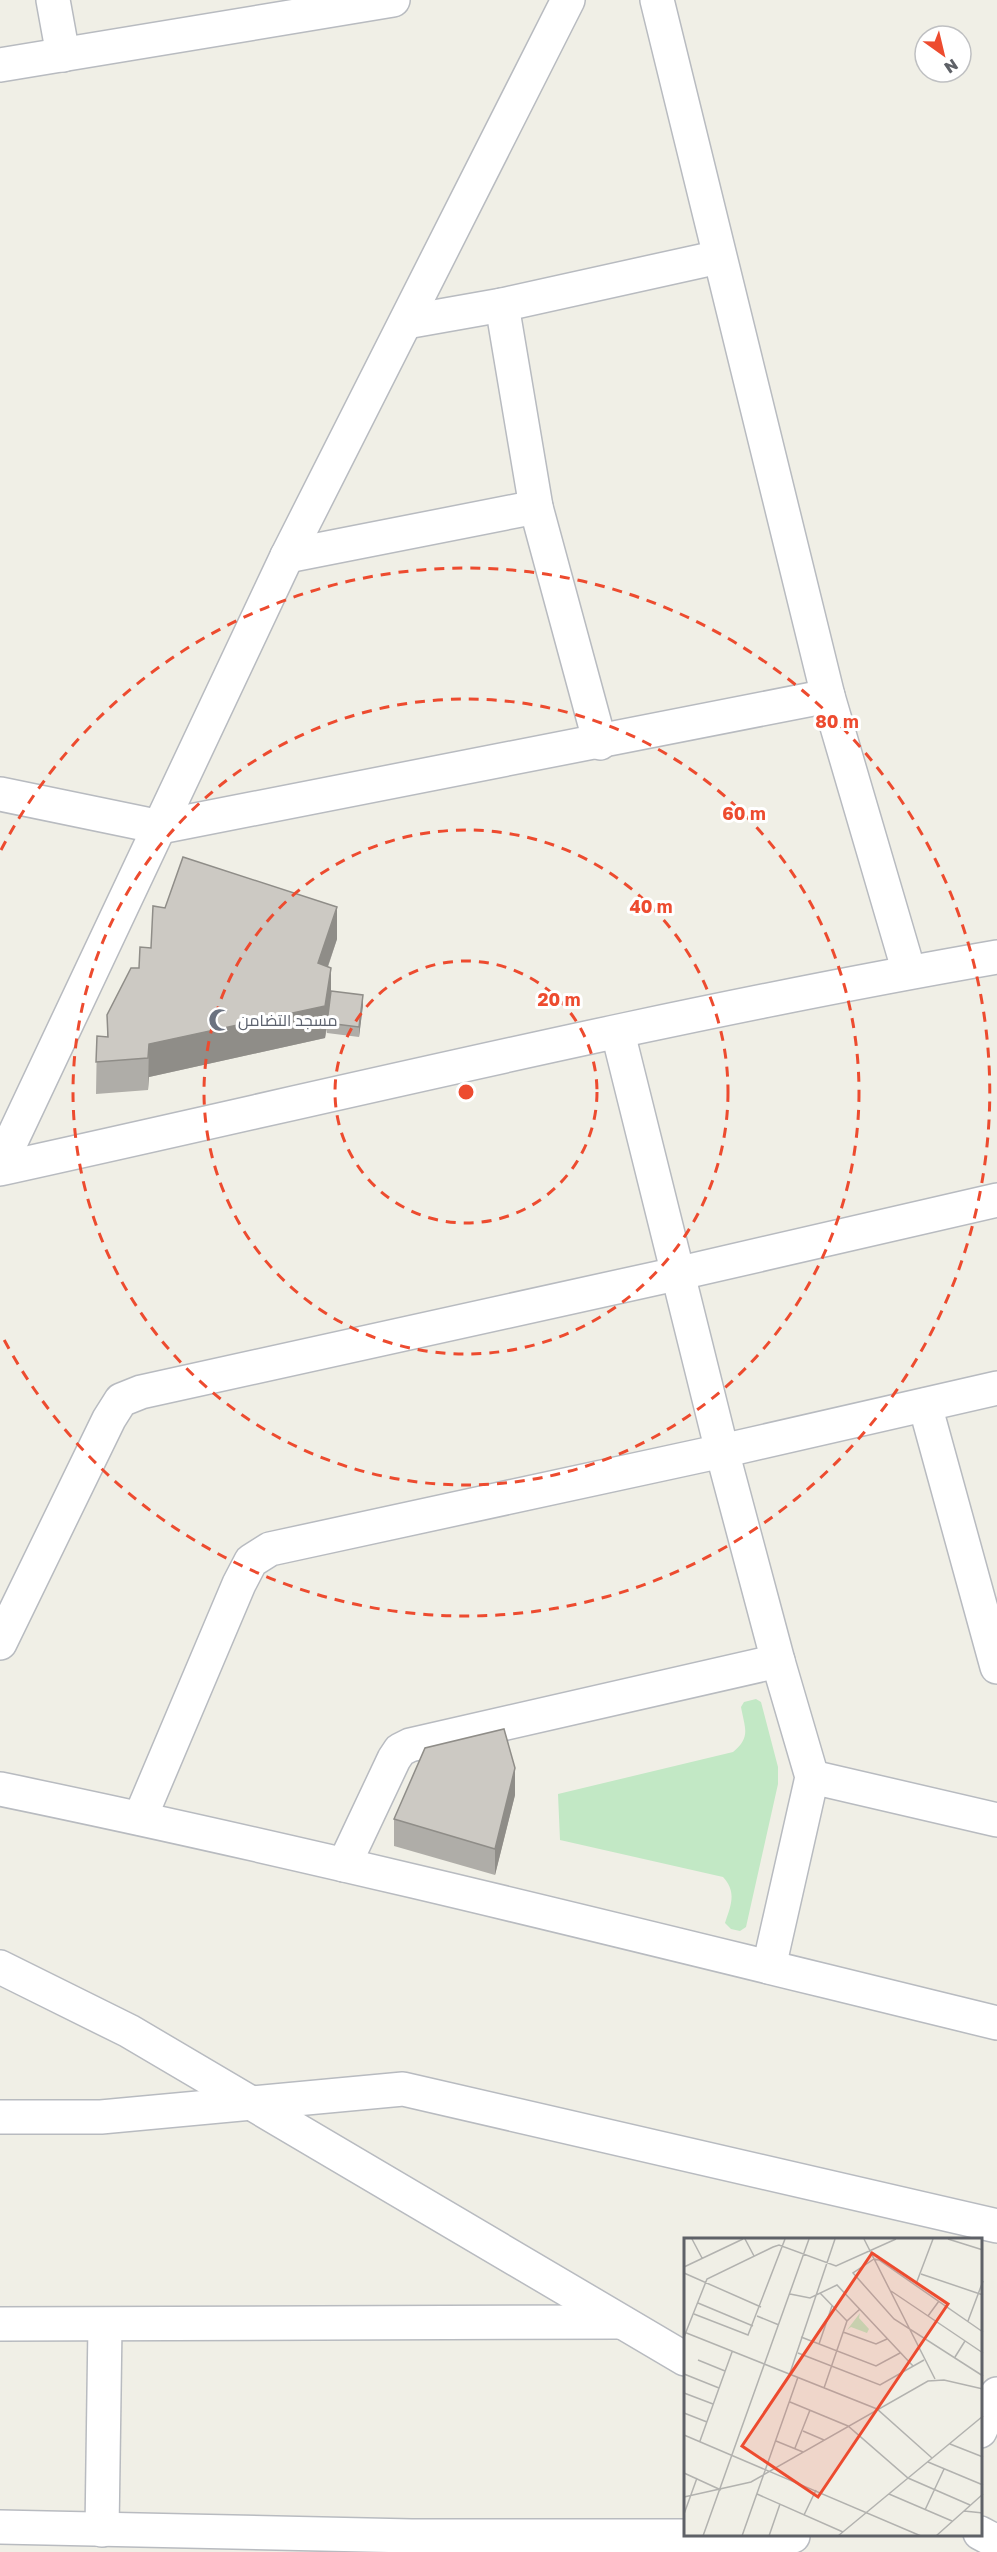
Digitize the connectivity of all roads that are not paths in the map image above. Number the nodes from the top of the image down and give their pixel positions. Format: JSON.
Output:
{"nodes":[{"id":1,"x":53,"y":0,"type":"edge"},
{"id":2,"x":393,"y":0,"type":"edge"},
{"id":3,"x":568,"y":0,"type":"edge"},
{"id":4,"x":657,"y":0,"type":"edge"},
{"id":5,"x":63,"y":55,"type":"junction"},
{"id":6,"x":0,"y":65,"type":"edge"},
{"id":7,"x":719,"y":257,"type":"junction"},
{"id":8,"x":502,"y":305,"type":"junction"},
{"id":9,"x":406,"y":322,"type":"junction"},
{"id":10,"x":536,"y":507,"type":"junction"},
{"id":11,"x":288,"y":556,"type":"junction"},
{"id":12,"x":828,"y":696,"type":"junction"},
{"id":13,"x":600,"y":743,"type":"junction"},
{"id":14,"x":0,"y":794,"type":"edge"},
{"id":15,"x":160,"y":827,"type":"junction"},
{"id":16,"x":997,"y":957,"type":"edge"},
{"id":17,"x":909,"y":972,"type":"junction"},
{"id":18,"x":618,"y":1033,"type":"junction"},
{"id":19,"x":0,"y":1164,"type":"edge"},
{"id":20,"x":0,"y":1169,"type":"edge"},
{"id":21,"x":997,"y":1200,"type":"edge"},
{"id":22,"x":676,"y":1274,"type":"junction"},
{"id":23,"x":997,"y":1388,"type":"edge"},
{"id":24,"x":925,"y":1405,"type":"junction"},
{"id":25,"x":722,"y":1451,"type":"junction"},
{"id":26,"x":0,"y":1643,"type":"edge"},
{"id":27,"x":778,"y":1661,"type":"junction"},
{"id":28,"x":997,"y":1667,"type":"edge"},
{"id":29,"x":812,"y":1777,"type":"junction"},
{"id":30,"x":0,"y":1789,"type":"edge"},
{"id":31,"x":140,"y":1818,"type":"junction"},
{"id":32,"x":997,"y":1820,"type":"edge"},
{"id":33,"x":344,"y":1865,"type":"junction"},
{"id":34,"x":0,"y":1967,"type":"edge"},
{"id":35,"x":768,"y":1967,"type":"junction"},
{"id":36,"x":997,"y":2023,"type":"edge"},
{"id":37,"x":250,"y":2103,"type":"junction"},
{"id":38,"x":0,"y":2117,"type":"edge"},
{"id":39,"x":997,"y":2226,"type":"edge"},
{"id":40,"x":622,"y":2322,"type":"junction"},
{"id":41,"x":0,"y":2324,"type":"edge"},
{"id":42,"x":105,"y":2325,"type":"junction"},
{"id":43,"x":684,"y":2358,"type":"edge"},
{"id":44,"x":997,"y":2394,"type":"edge"},
{"id":45,"x":982,"y":2429,"type":"edge"},
{"id":46,"x":0,"y":2527,"type":"edge"},
{"id":47,"x":102,"y":2530,"type":"junction"},
{"id":48,"x":982,"y":2534,"type":"edge"},
{"id":49,"x":708,"y":2537,"type":"edge"},
{"id":50,"x":997,"y":2542,"type":"edge"},
{"id":51,"x":412,"y":2544,"type":"edge"}],
"edges":[{"from":1,"to":5,"type":"street"},
{"from":2,"to":5,"type":"street"},
{"from":3,"to":9,"type":"street"},
{"from":4,"to":7,"type":"street"},
{"from":5,"to":6,"type":"street"},
{"from":7,"to":8,"type":"street"},
{"from":7,"to":12,"type":"street"},
{"from":8,"to":9,"type":"street"},
{"from":8,"to":10,"type":"street"},
{"from":9,"to":11,"type":"street"},
{"from":10,"to":11,"type":"street"},
{"from":10,"to":13,"type":"street"},
{"from":11,"to":15,"type":"street"},
{"from":12,"to":13,"type":"street"},
{"from":12,"to":17,"type":"street"},
{"from":13,"to":15,"type":"street"},
{"from":14,"to":15,"type":"street"},
{"from":15,"to":19,"type":"street"},
{"from":16,"to":17,"type":"street"},
{"from":17,"to":18,"type":"street"},
{"from":18,"to":20,"type":"street"},
{"from":18,"to":22,"type":"street"},
{"from":21,"to":22,"type":"street"},
{"from":22,"to":25,"type":"street"},
{"from":22,"to":26,"type":"street"},
{"from":23,"to":24,"type":"street"},
{"from":24,"to":25,"type":"street"},
{"from":24,"to":28,"type":"street"},
{"from":25,"to":27,"type":"street"},
{"from":25,"to":31,"type":"street"},
{"from":27,"to":29,"type":"street"},
{"from":27,"to":33,"type":"street"},
{"from":29,"to":32,"type":"street"},
{"from":29,"to":35,"type":"street"},
{"from":30,"to":31,"type":"street"},
{"from":31,"to":33,"type":"street"},
{"from":33,"to":35,"type":"street"},
{"from":34,"to":37,"type":"street"},
{"from":35,"to":36,"type":"street"},
{"from":37,"to":38,"type":"street"},
{"from":37,"to":39,"type":"street"},
{"from":37,"to":40,"type":"street"},
{"from":40,"to":42,"type":"street"},
{"from":40,"to":43,"type":"street"},
{"from":41,"to":42,"type":"street"},
{"from":42,"to":47,"type":"street"},
{"from":44,"to":45,"type":"street"},
{"from":46,"to":47,"type":"street"},
{"from":47,"to":51,"type":"street"},
{"from":48,"to":50,"type":"street"},
{"from":49,"to":51,"type":"street"}]}
